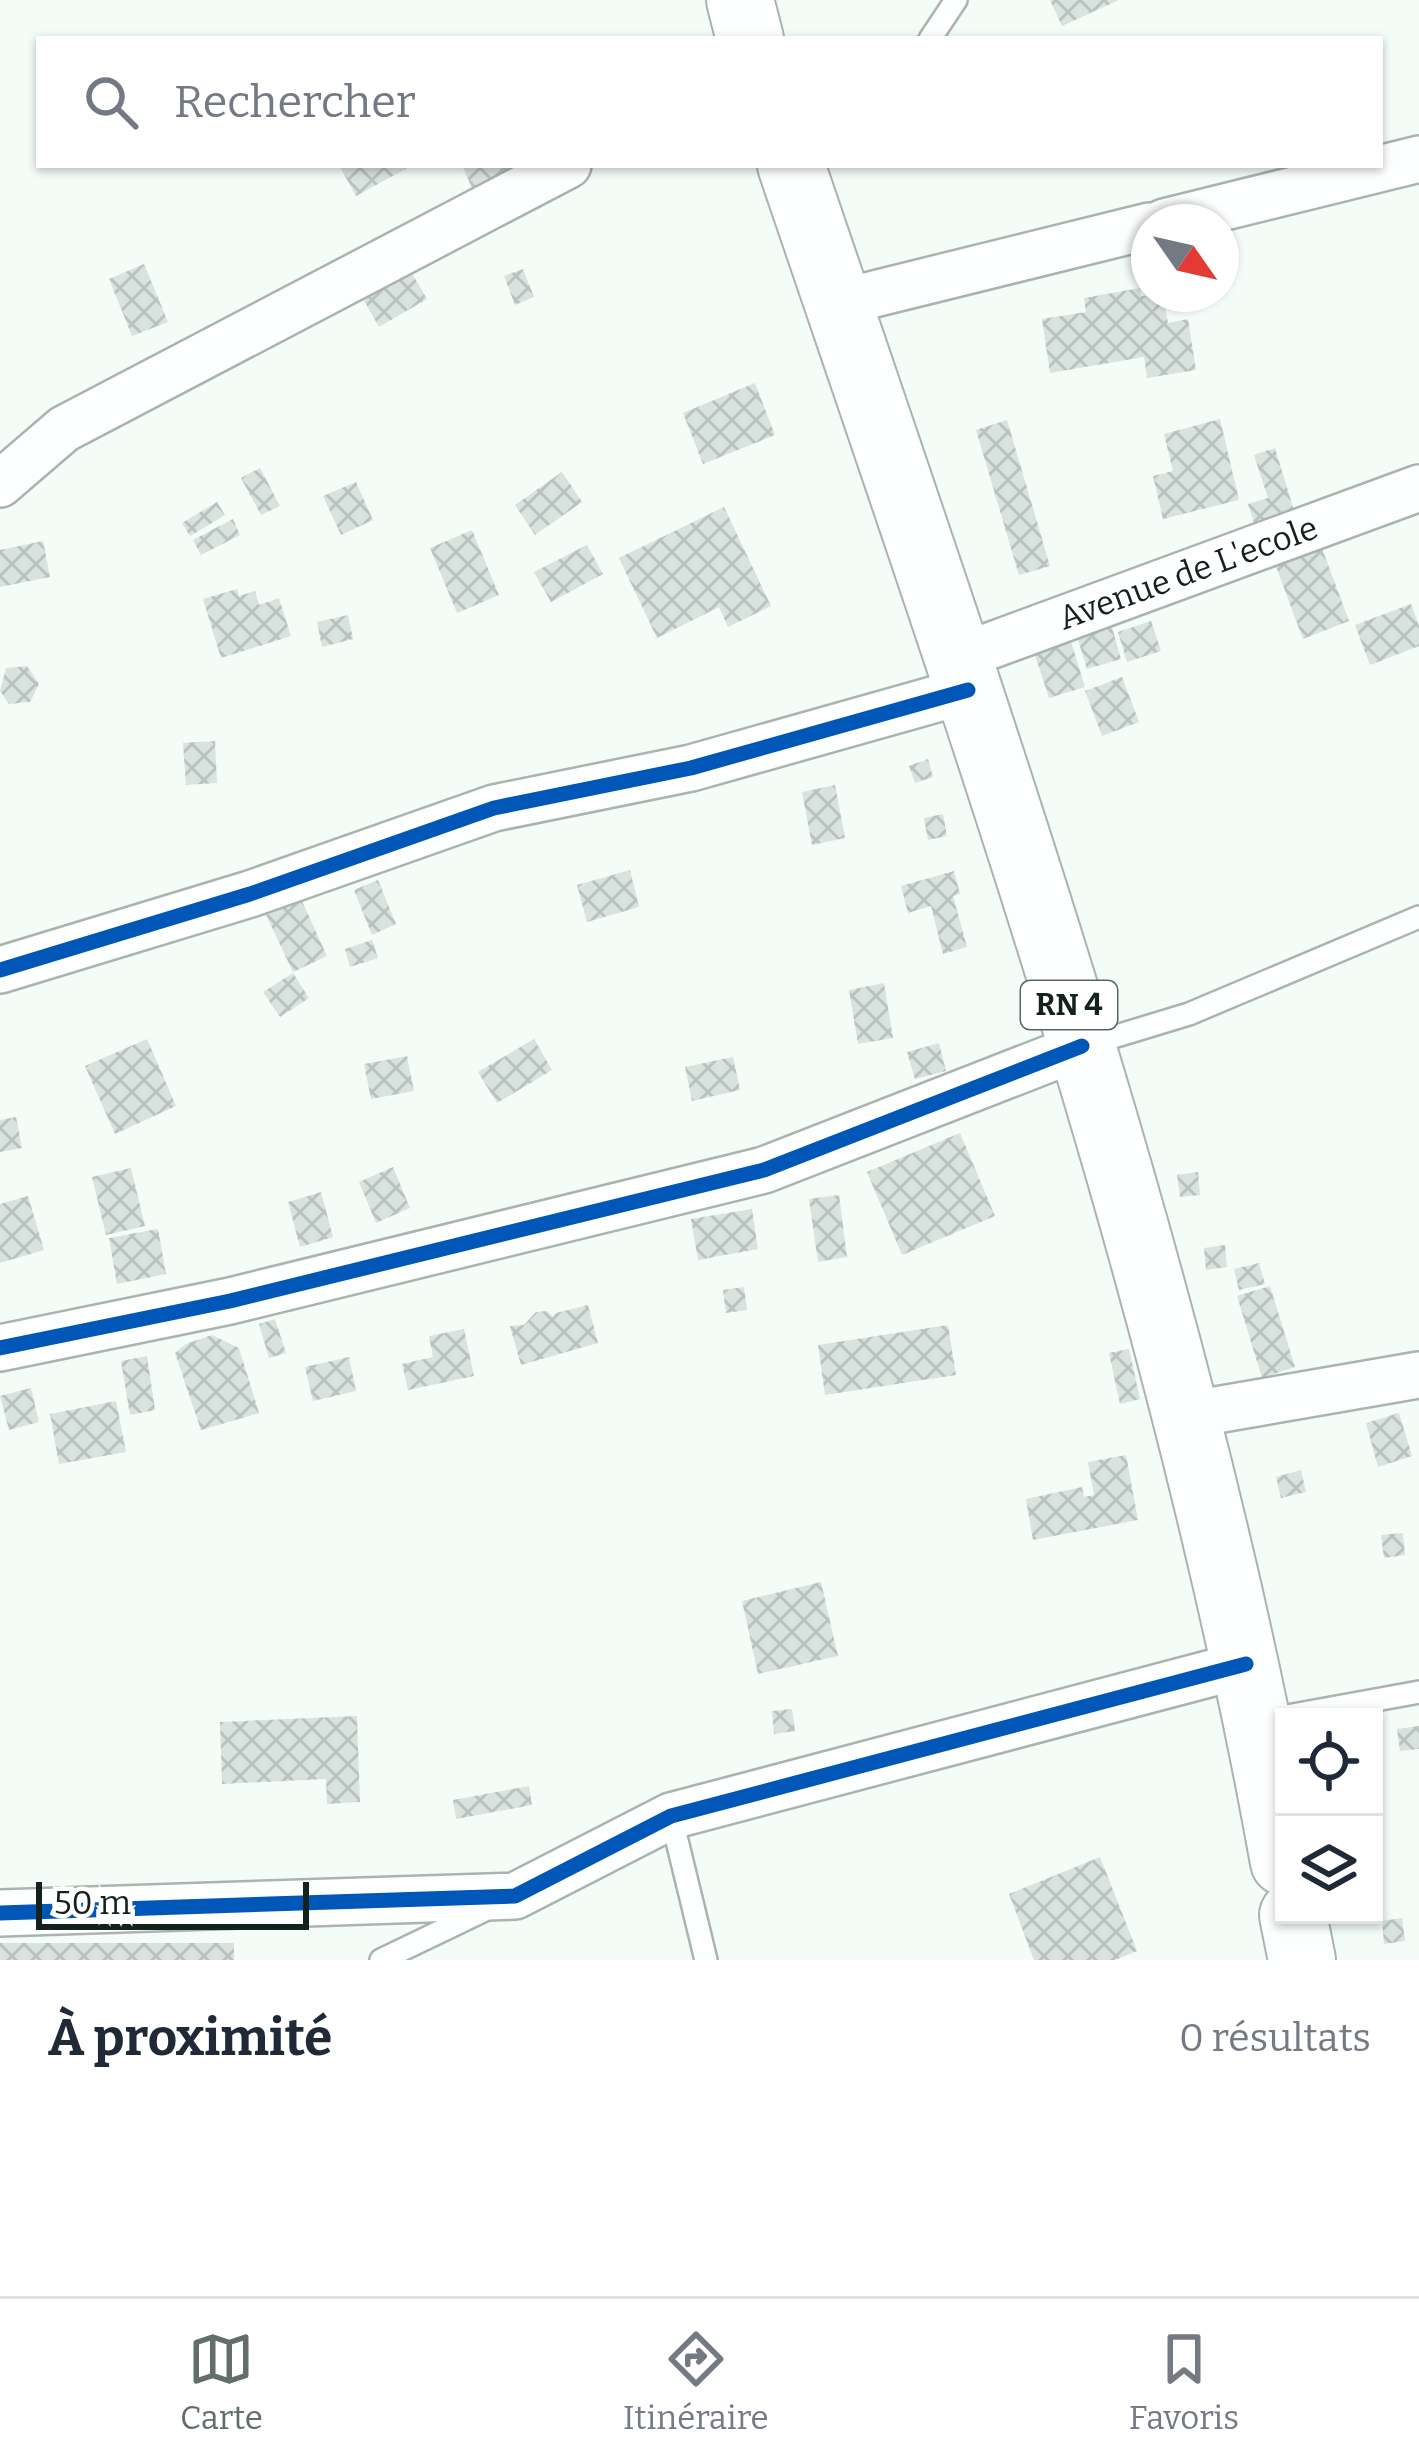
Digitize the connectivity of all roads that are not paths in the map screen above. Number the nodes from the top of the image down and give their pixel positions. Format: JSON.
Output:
{"nodes":[{"id":1,"x":740,"y":0,"type":"edge"},
{"id":2,"x":956,"y":0,"type":"edge"},
{"id":3,"x":749,"y":36,"type":"edge"},
{"id":4,"x":932,"y":36,"type":"edge"},
{"id":5,"x":1419,"y":159,"type":"edge"},
{"id":6,"x":562,"y":168,"type":"edge"},
{"id":7,"x":792,"y":168,"type":"edge"},
{"id":8,"x":1383,"y":168,"type":"edge"},
{"id":9,"x":1383,"y":168,"type":"edge"},
{"id":10,"x":1238,"y":204,"type":"edge"},
{"id":11,"x":1131,"y":230,"type":"edge"},
{"id":12,"x":838,"y":302,"type":"junction"},
{"id":13,"x":0,"y":484,"type":"edge"},
{"id":14,"x":1419,"y":488,"type":"edge"},
{"id":15,"x":963,"y":674,"type":"junction"},
{"id":16,"x":1419,"y":917,"type":"edge"},
{"id":17,"x":0,"y":970,"type":"edge"},
{"id":18,"x":1082,"y":1046,"type":"junction"},
{"id":19,"x":0,"y":1348,"type":"edge"},
{"id":20,"x":1419,"y":1375,"type":"edge"},
{"id":21,"x":1186,"y":1415,"type":"junction"},
{"id":22,"x":1252,"y":1692,"type":"junction"},
{"id":23,"x":1419,"y":1692,"type":"edge"},
{"id":24,"x":671,"y":1816,"type":"junction"},
{"id":25,"x":1275,"y":1816,"type":"edge"},
{"id":26,"x":515,"y":1896,"type":"junction"},
{"id":27,"x":0,"y":1913,"type":"edge"},
{"id":28,"x":1295,"y":1924,"type":"edge"},
{"id":29,"x":381,"y":1960,"type":"edge"},
{"id":30,"x":706,"y":1960,"type":"edge"},
{"id":31,"x":1301,"y":1960,"type":"edge"}],
"edges":[{"from":1,"to":3,"type":"highway"},
{"from":2,"to":4,"type":"lane"},
{"from":5,"to":8,"type":"street"},
{"from":6,"to":13,"type":"street"},
{"from":7,"to":12,"type":"highway","number":"RN 4"},
{"from":9,"to":10,"type":"street"},
{"from":11,"to":12,"type":"street"},
{"from":12,"to":15,"type":"highway","number":"RN 4"},
{"from":14,"to":15,"type":"street","name":"Avenue de L'ecole"},
{"from":15,"to":17,"type":"street","name":"Avenue de L'ecole"},
{"from":15,"to":18,"type":"highway","number":"RN 4"},
{"from":16,"to":18,"type":"lane"},
{"from":18,"to":19,"type":"street"},
{"from":18,"to":21,"type":"highway","number":"RN 4"},
{"from":20,"to":21,"type":"street"},
{"from":21,"to":22,"type":"highway","number":"RN 4"},
{"from":22,"to":23,"type":"lane"},
{"from":22,"to":24,"type":"street"},
{"from":22,"to":25,"type":"highway","number":"RN 4"},
{"from":24,"to":26,"type":"street"},
{"from":24,"to":30,"type":"lane"},
{"from":26,"to":27,"type":"street"},
{"from":26,"to":29,"type":"lane"},
{"from":28,"to":31,"type":"highway"}]}
